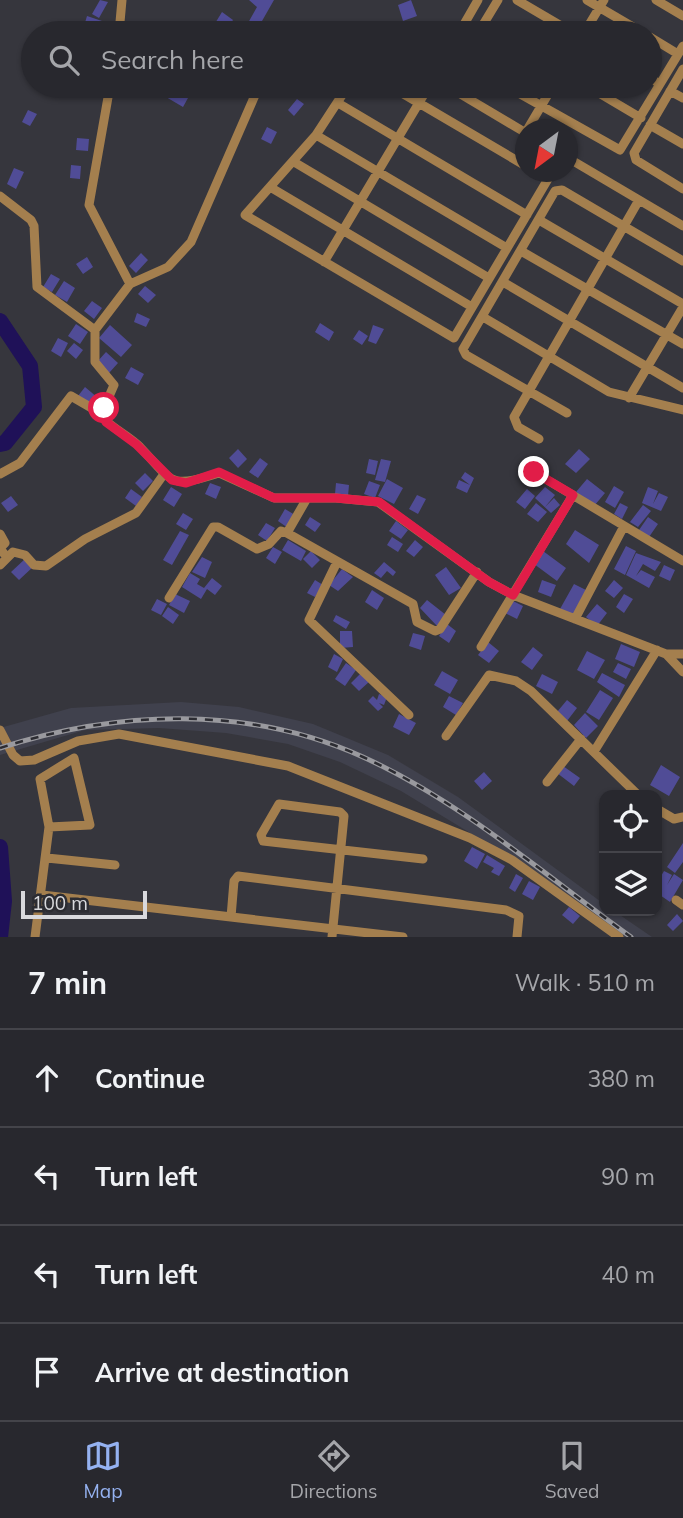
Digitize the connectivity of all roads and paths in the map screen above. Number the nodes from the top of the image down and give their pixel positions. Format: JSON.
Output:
{"nodes":[{"id":1,"x":122,"y":0,"type":"edge"},
{"id":2,"x":478,"y":0,"type":"edge"},
{"id":3,"x":498,"y":0,"type":"edge"},
{"id":4,"x":517,"y":0,"type":"edge"},
{"id":5,"x":587,"y":0,"type":"edge"},
{"id":6,"x":656,"y":0,"type":"edge"},
{"id":7,"x":601,"y":4,"type":"edge"},
{"id":8,"x":683,"y":16,"type":"edge"},
{"id":9,"x":120,"y":21,"type":"edge"},
{"id":10,"x":466,"y":21,"type":"edge"},
{"id":11,"x":485,"y":21,"type":"edge"},
{"id":12,"x":553,"y":21,"type":"edge"},
{"id":13,"x":591,"y":21,"type":"edge"},
{"id":14,"x":626,"y":21,"type":"edge"},
{"id":15,"x":662,"y":42,"type":"edge"},
{"id":16,"x":681,"y":50,"type":"edge"},
{"id":17,"x":683,"y":69,"type":"edge"},
{"id":18,"x":662,"y":81,"type":"edge"},
{"id":19,"x":670,"y":91,"type":"junction"},
{"id":20,"x":108,"y":98,"type":"edge"},
{"id":21,"x":254,"y":98,"type":"edge"},
{"id":22,"x":341,"y":98,"type":"edge"},
{"id":23,"x":410,"y":98,"type":"edge"},
{"id":24,"x":421,"y":98,"type":"edge"},
{"id":25,"x":468,"y":98,"type":"edge"},
{"id":26,"x":527,"y":98,"type":"edge"},
{"id":27,"x":546,"y":98,"type":"edge"},
{"id":28,"x":607,"y":98,"type":"edge"},
{"id":29,"x":652,"y":98,"type":"edge"},
{"id":30,"x":683,"y":99,"type":"edge"},
{"id":31,"x":338,"y":103,"type":"junction"},
{"id":32,"x":418,"y":103,"type":"junction"},
{"id":33,"x":541,"y":106,"type":"junction"},
{"id":34,"x":640,"y":118,"type":"junction"},
{"id":35,"x":534,"y":119,"type":"edge"},
{"id":36,"x":650,"y":125,"type":"junction"},
{"id":37,"x":515,"y":126,"type":"edge"},
{"id":38,"x":316,"y":135,"type":"junction"},
{"id":39,"x":397,"y":138,"type":"junction"},
{"id":40,"x":683,"y":144,"type":"edge"},
{"id":41,"x":515,"y":160,"type":"edge"},
{"id":42,"x":294,"y":162,"type":"junction"},
{"id":43,"x":578,"y":164,"type":"edge"},
{"id":44,"x":378,"y":171,"type":"junction"},
{"id":45,"x":546,"y":182,"type":"edge"},
{"id":46,"x":270,"y":187,"type":"junction"},
{"id":47,"x":683,"y":188,"type":"edge"},
{"id":48,"x":0,"y":197,"type":"edge"},
{"id":49,"x":639,"y":200,"type":"junction"},
{"id":50,"x":360,"y":201,"type":"junction"},
{"id":51,"x":527,"y":215,"type":"junction"},
{"id":52,"x":539,"y":220,"type":"junction"},
{"id":53,"x":624,"y":226,"type":"junction"},
{"id":54,"x":683,"y":226,"type":"edge"},
{"id":55,"x":342,"y":230,"type":"junction"},
{"id":56,"x":507,"y":248,"type":"junction"},
{"id":57,"x":521,"y":251,"type":"junction"},
{"id":58,"x":606,"y":258,"type":"junction"},
{"id":59,"x":683,"y":261,"type":"edge"},
{"id":60,"x":324,"y":262,"type":"junction"},
{"id":61,"x":489,"y":278,"type":"junction"},
{"id":62,"x":503,"y":282,"type":"junction"},
{"id":63,"x":130,"y":284,"type":"junction"},
{"id":64,"x":587,"y":290,"type":"junction"},
{"id":65,"x":683,"y":305,"type":"edge"},
{"id":66,"x":472,"y":307,"type":"junction"},
{"id":67,"x":483,"y":317,"type":"junction"},
{"id":68,"x":569,"y":321,"type":"junction"},
{"id":69,"x":95,"y":330,"type":"junction"},
{"id":70,"x":666,"y":335,"type":"junction"},
{"id":71,"x":683,"y":344,"type":"edge"},
{"id":72,"x":549,"y":356,"type":"junction"},
{"id":73,"x":648,"y":367,"type":"junction"},
{"id":74,"x":683,"y":388,"type":"edge"},
{"id":75,"x":529,"y":391,"type":"junction"},
{"id":76,"x":629,"y":398,"type":"junction"},
{"id":77,"x":683,"y":410,"type":"edge"},
{"id":78,"x":567,"y":413,"type":"dead end"},
{"id":79,"x":102,"y":414,"type":"junction"},
{"id":80,"x":539,"y":439,"type":"dead end"},
{"id":81,"x":534,"y":472,"type":"dead end"},
{"id":82,"x":0,"y":474,"type":"edge"},
{"id":83,"x":164,"y":474,"type":"junction"},
{"id":84,"x":573,"y":495,"type":"junction"},
{"id":85,"x":306,"y":500,"type":"junction"},
{"id":86,"x":623,"y":528,"type":"junction"},
{"id":87,"x":287,"y":533,"type":"junction"},
{"id":88,"x":0,"y":534,"type":"edge"},
{"id":89,"x":7,"y":558,"type":"junction"},
{"id":90,"x":683,"y":561,"type":"edge"},
{"id":91,"x":337,"y":562,"type":"junction"},
{"id":92,"x":0,"y":565,"type":"edge"},
{"id":93,"x":477,"y":572,"type":"junction"},
{"id":94,"x":513,"y":595,"type":"junction"},
{"id":95,"x":169,"y":598,"type":"dead end"},
{"id":96,"x":575,"y":619,"type":"junction"},
{"id":97,"x":481,"y":647,"type":"dead end"},
{"id":98,"x":661,"y":652,"type":"junction"},
{"id":99,"x":683,"y":654,"type":"edge"},
{"id":100,"x":683,"y":671,"type":"edge"},
{"id":101,"x":409,"y":715,"type":"dead end"},
{"id":102,"x":0,"y":730,"type":"edge"},
{"id":103,"x":446,"y":736,"type":"dead end"},
{"id":104,"x":582,"y":738,"type":"junction"},
{"id":105,"x":595,"y":750,"type":"junction"},
{"id":106,"x":547,"y":782,"type":"dead end"},
{"id":107,"x":633,"y":790,"type":"edge"},
{"id":108,"x":662,"y":812,"type":"edge"},
{"id":109,"x":683,"y":817,"type":"edge"},
{"id":110,"x":49,"y":827,"type":"junction"},
{"id":111,"x":342,"y":851,"type":"junction"},
{"id":112,"x":47,"y":858,"type":"junction"},
{"id":113,"x":423,"y":859,"type":"dead end"},
{"id":114,"x":115,"y":865,"type":"dead end"},
{"id":115,"x":338,"y":888,"type":"junction"},
{"id":116,"x":41,"y":895,"type":"junction"},
{"id":117,"x":231,"y":917,"type":"junction"},
{"id":118,"x":333,"y":932,"type":"edge"},
{"id":119,"x":35,"y":937,"type":"edge"},
{"id":120,"x":41,"y":937,"type":"edge"},
{"id":121,"x":403,"y":937,"type":"edge"},
{"id":122,"x":517,"y":937,"type":"edge"},
{"id":123,"x":619,"y":937,"type":"edge"}],
"edges":[{"from":1,"to":9,"type":"street"},
{"from":2,"to":10,"type":"street"},
{"from":3,"to":11,"type":"street"},
{"from":4,"to":12,"type":"street"},
{"from":5,"to":7,"type":"street"},
{"from":6,"to":8,"type":"street"},
{"from":7,"to":13,"type":"street"},
{"from":7,"to":14,"type":"street"},
{"from":15,"to":16,"type":"street"},
{"from":16,"to":18,"type":"street"},
{"from":17,"to":19,"type":"street"},
{"from":19,"to":30,"type":"street"},
{"from":19,"to":36,"type":"street"},
{"from":20,"to":63,"type":"street"},
{"from":21,"to":63,"type":"street"},
{"from":22,"to":31,"type":"street"},
{"from":23,"to":32,"type":"street"},
{"from":24,"to":32,"type":"street"},
{"from":25,"to":37,"type":"street"},
{"from":26,"to":33,"type":"street"},
{"from":27,"to":33,"type":"street"},
{"from":28,"to":34,"type":"street"},
{"from":29,"to":34,"type":"street"},
{"from":31,"to":38,"type":"street"},
{"from":31,"to":39,"type":"street"},
{"from":32,"to":39,"type":"street"},
{"from":32,"to":41,"type":"street"},
{"from":33,"to":34,"type":"street"},
{"from":33,"to":35,"type":"street"},
{"from":36,"to":40,"type":"street"},
{"from":36,"to":47,"type":"street"},
{"from":38,"to":42,"type":"street"},
{"from":38,"to":44,"type":"street"},
{"from":39,"to":44,"type":"street"},
{"from":39,"to":51,"type":"street"},
{"from":42,"to":46,"type":"street"},
{"from":42,"to":50,"type":"street"},
{"from":43,"to":49,"type":"street"},
{"from":44,"to":50,"type":"street"},
{"from":44,"to":56,"type":"street"},
{"from":45,"to":51,"type":"street"},
{"from":46,"to":55,"type":"street"},
{"from":46,"to":60,"type":"street"},
{"from":48,"to":69,"type":"street"},
{"from":49,"to":53,"type":"street"},
{"from":49,"to":54,"type":"street"},
{"from":50,"to":55,"type":"street"},
{"from":50,"to":61,"type":"street"},
{"from":51,"to":56,"type":"street"},
{"from":52,"to":53,"type":"street"},
{"from":52,"to":57,"type":"street"},
{"from":52,"to":58,"type":"street"},
{"from":53,"to":58,"type":"street"},
{"from":53,"to":59,"type":"street"},
{"from":55,"to":60,"type":"street"},
{"from":55,"to":66,"type":"street"},
{"from":56,"to":61,"type":"street"},
{"from":57,"to":62,"type":"street"},
{"from":57,"to":64,"type":"street"},
{"from":58,"to":64,"type":"street"},
{"from":58,"to":65,"type":"street"},
{"from":60,"to":66,"type":"street"},
{"from":61,"to":66,"type":"street"},
{"from":62,"to":67,"type":"street"},
{"from":62,"to":68,"type":"street"},
{"from":63,"to":69,"type":"street"},
{"from":64,"to":68,"type":"street"},
{"from":64,"to":70,"type":"street"},
{"from":65,"to":70,"type":"street"},
{"from":67,"to":72,"type":"street"},
{"from":67,"to":75,"type":"street"},
{"from":68,"to":72,"type":"street"},
{"from":68,"to":73,"type":"street"},
{"from":69,"to":79,"type":"street"},
{"from":70,"to":71,"type":"street"},
{"from":70,"to":73,"type":"street"},
{"from":72,"to":75,"type":"street"},
{"from":72,"to":76,"type":"street"},
{"from":73,"to":74,"type":"street"},
{"from":73,"to":76,"type":"street"},
{"from":75,"to":78,"type":"street"},
{"from":75,"to":80,"type":"street"},
{"from":76,"to":77,"type":"street"},
{"from":79,"to":82,"type":"street"},
{"from":79,"to":83,"type":"street"},
{"from":81,"to":84,"type":"street"},
{"from":83,"to":85,"type":"street"},
{"from":83,"to":89,"type":"street"},
{"from":84,"to":86,"type":"street"},
{"from":84,"to":94,"type":"street"},
{"from":85,"to":87,"type":"street"},
{"from":85,"to":93,"type":"street"},
{"from":86,"to":90,"type":"street"},
{"from":86,"to":96,"type":"street"},
{"from":87,"to":91,"type":"street"},
{"from":87,"to":95,"type":"street"},
{"from":88,"to":89,"type":"street"},
{"from":89,"to":92,"type":"street"},
{"from":91,"to":93,"type":"street"},
{"from":91,"to":101,"type":"street"},
{"from":93,"to":94,"type":"street"},
{"from":94,"to":96,"type":"street"},
{"from":94,"to":97,"type":"street"},
{"from":96,"to":98,"type":"street"},
{"from":98,"to":99,"type":"street"},
{"from":98,"to":100,"type":"street"},
{"from":98,"to":105,"type":"street"},
{"from":102,"to":123,"type":"street"},
{"from":103,"to":104,"type":"street"},
{"from":104,"to":105,"type":"street"},
{"from":104,"to":106,"type":"street"},
{"from":105,"to":107,"type":"street"},
{"from":108,"to":109,"type":"street"},
{"from":110,"to":110,"type":"street"},
{"from":110,"to":112,"type":"street"},
{"from":111,"to":111,"type":"street"},
{"from":111,"to":113,"type":"street"},
{"from":111,"to":115,"type":"street"},
{"from":112,"to":114,"type":"street"},
{"from":112,"to":116,"type":"street"},
{"from":115,"to":117,"type":"street"},
{"from":115,"to":118,"type":"street"},
{"from":115,"to":122,"type":"street"},
{"from":116,"to":117,"type":"street"},
{"from":116,"to":119,"type":"street"},
{"from":117,"to":118,"type":"street"},
{"from":118,"to":121,"type":"street"},
{"from":119,"to":120,"type":"street"}]}
